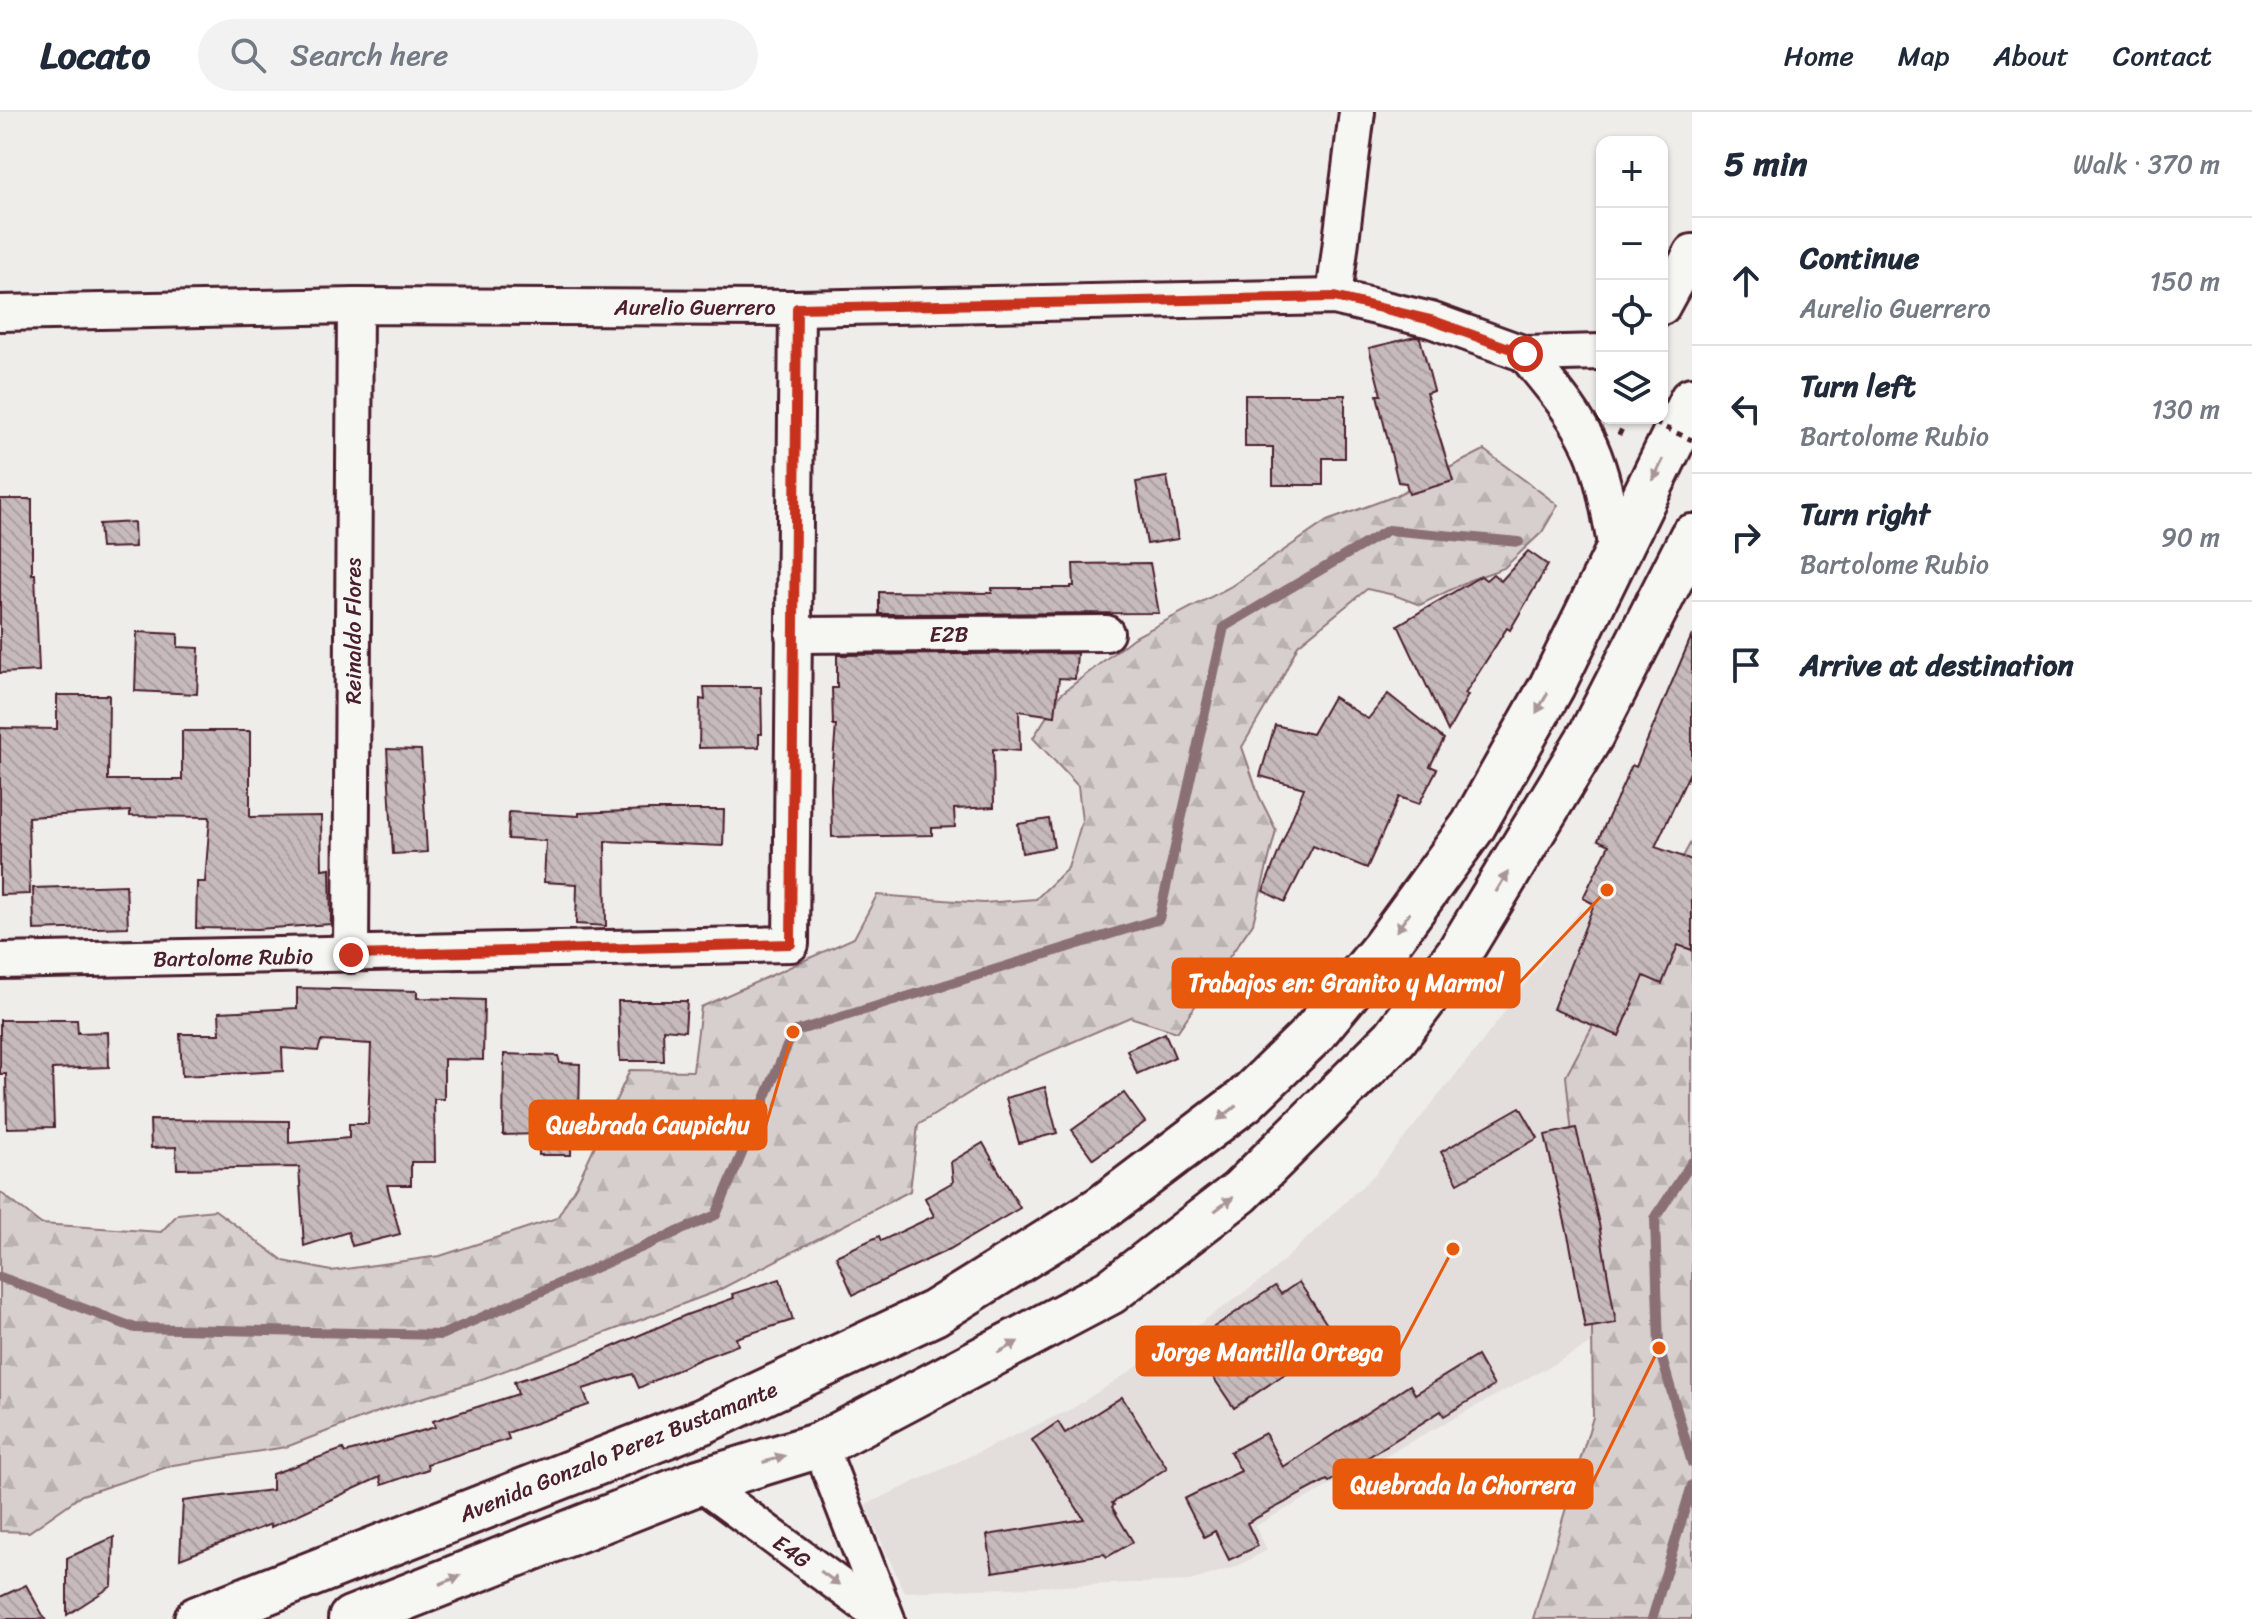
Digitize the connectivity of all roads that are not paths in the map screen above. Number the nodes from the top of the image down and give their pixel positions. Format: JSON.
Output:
{"nodes":[{"id":1,"x":1357,"y":112,"type":"edge"},
{"id":2,"x":1692,"y":252,"type":"edge"},
{"id":3,"x":1668,"y":296,"type":"edge"},
{"id":4,"x":1334,"y":297,"type":"junction"},
{"id":5,"x":355,"y":306,"type":"junction"},
{"id":6,"x":797,"y":308,"type":"junction"},
{"id":7,"x":0,"y":313,"type":"edge"},
{"id":8,"x":1596,"y":352,"type":"edge"},
{"id":9,"x":1525,"y":354,"type":"junction"},
{"id":10,"x":1692,"y":400,"type":"edge"},
{"id":11,"x":1692,"y":537,"type":"edge"},
{"id":12,"x":1617,"y":555,"type":"junction"},
{"id":13,"x":1106,"y":633,"type":"dead end"},
{"id":14,"x":793,"y":635,"type":"junction"},
{"id":15,"x":351,"y":955,"type":"junction"},
{"id":16,"x":0,"y":961,"type":"edge"},
{"id":17,"x":820,"y":1445,"type":"junction"},
{"id":18,"x":699,"y":1482,"type":"junction"},
{"id":19,"x":349,"y":1560,"type":"junction"},
{"id":20,"x":360,"y":1616,"type":"edge"},
{"id":21,"x":197,"y":1619,"type":"edge"},
{"id":22,"x":886,"y":1619,"type":"edge"}],
"edges":[{"from":1,"to":4,"type":"street"},
{"from":2,"to":3,"type":"street"},
{"from":4,"to":6,"type":"street","name":"Aurelio Guerrero"},
{"from":4,"to":9,"type":"street","name":"Aurelio Guerrero"},
{"from":5,"to":6,"type":"street","name":"Aurelio Guerrero"},
{"from":5,"to":7,"type":"street","name":"Aurelio Guerrero"},
{"from":5,"to":15,"type":"street","name":"Reinaldo Flores"},
{"from":6,"to":14,"type":"street","name":"Bartolome Rubio"},
{"from":8,"to":9,"type":"street","name":"Aurelio Guerrero"},
{"from":9,"to":12,"type":"street"},
{"from":10,"to":12,"type":"main road","name":"Avenida Gonzalo Perez Bustamante","one_way":true},
{"from":17,"to":11,"type":"main road","one_way":true},
{"from":12,"to":19,"type":"main road","name":"Avenida Gonzalo Perez Bustamante","one_way":true},
{"from":13,"to":14,"type":"street","name":"E2B"},
{"from":14,"to":15,"type":"street","name":"Bartolome Rubio"},
{"from":15,"to":16,"type":"street","name":"Bartolome Rubio"},
{"from":18,"to":17,"type":"main road","one_way":true},
{"from":17,"to":22,"type":"street","name":"E4G"},
{"from":20,"to":18,"type":"main road","one_way":true},
{"from":18,"to":22,"type":"street","name":"E4G","one_way":true},
{"from":19,"to":20,"type":"main road"},
{"from":19,"to":21,"type":"main road","name":"Avenida Gonzalo Perez Bustamante"}]}
